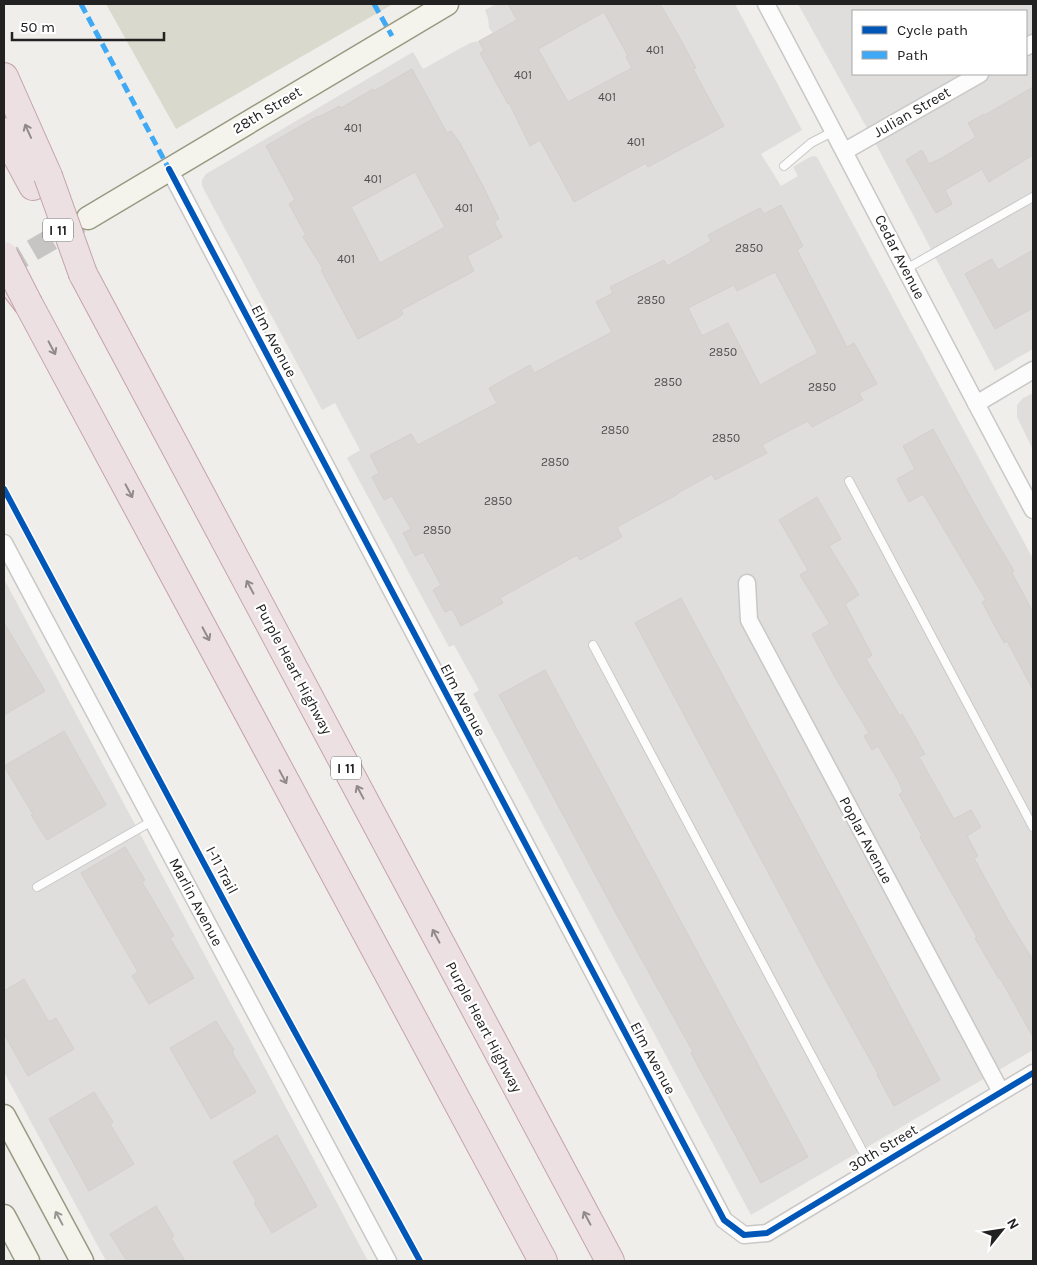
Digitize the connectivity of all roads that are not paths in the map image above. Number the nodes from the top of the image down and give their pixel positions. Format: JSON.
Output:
{"nodes":[{"id":1,"x":447,"y":4,"type":"edge"},
{"id":2,"x":766,"y":4,"type":"edge"},
{"id":3,"x":978,"y":75,"type":"edge"},
{"id":4,"x":4,"y":77,"type":"edge"},
{"id":5,"x":834,"y":131,"type":"junction"},
{"id":6,"x":4,"y":132,"type":"edge"},
{"id":7,"x":844,"y":150,"type":"junction"},
{"id":8,"x":784,"y":166,"type":"dead end"},
{"id":9,"x":169,"y":169,"type":"junction"},
{"id":10,"x":41,"y":181,"type":"junction"},
{"id":11,"x":1033,"y":197,"type":"edge"},
{"id":12,"x":88,"y":218,"type":"tunnel mouth"},
{"id":13,"x":4,"y":256,"type":"edge"},
{"id":14,"x":906,"y":270,"type":"junction"},
{"id":15,"x":4,"y":274,"type":"edge"},
{"id":16,"x":29,"y":305,"type":"junction"},
{"id":17,"x":1033,"y":370,"type":"edge"},
{"id":18,"x":976,"y":404,"type":"junction"},
{"id":19,"x":849,"y":481,"type":"dead end"},
{"id":20,"x":1033,"y":510,"type":"edge"},
{"id":21,"x":4,"y":543,"type":"edge"},
{"id":22,"x":747,"y":583,"type":"dead end"},
{"id":23,"x":593,"y":645,"type":"dead end"},
{"id":24,"x":152,"y":820,"type":"junction"},
{"id":25,"x":1033,"y":827,"type":"edge"},
{"id":26,"x":37,"y":888,"type":"dead end"},
{"id":27,"x":1033,"y":1073,"type":"edge"},
{"id":28,"x":1001,"y":1092,"type":"junction"},
{"id":29,"x":4,"y":1116,"type":"edge"},
{"id":30,"x":872,"y":1169,"type":"junction"},
{"id":31,"x":4,"y":1216,"type":"edge"},
{"id":32,"x":744,"y":1235,"type":"joint"},
{"id":33,"x":28,"y":1261,"type":"edge"},
{"id":34,"x":82,"y":1261,"type":"edge"},
{"id":35,"x":388,"y":1261,"type":"edge"},
{"id":36,"x":544,"y":1261,"type":"edge"},
{"id":37,"x":610,"y":1261,"type":"edge"}],
"edges":[{"from":1,"to":9,"type":"street","name":"28th Street"},
{"from":2,"to":5,"type":"street","name":"Cedar Avenue"},
{"from":3,"to":7,"type":"street","name":"Julian Street"},
{"from":10,"to":4,"type":"highway","one_way":true},
{"from":5,"to":7,"type":"street","name":"Cedar Avenue"},
{"from":5,"to":8,"type":"lane"},
{"from":6,"to":10,"type":"highway"},
{"from":7,"to":14,"type":"street","name":"Cedar Avenue"},
{"from":9,"to":12,"type":"street","name":"28th Street"},
{"from":9,"to":32,"type":"street","name":"Elm Avenue"},
{"from":37,"to":10,"type":"highway","name":"Purple Heart Highway","number":"I 11","one_way":true,"bridge":true},
{"from":11,"to":14,"type":"lane"},
{"from":13,"to":16,"type":"highway","bridge":true},
{"from":14,"to":18,"type":"street","name":"Cedar Avenue"},
{"from":15,"to":16,"type":"highway","bridge":true},
{"from":16,"to":36,"type":"highway","one_way":true},
{"from":17,"to":18,"type":"street"},
{"from":18,"to":20,"type":"street","name":"Cedar Avenue"},
{"from":19,"to":25,"type":"lane"},
{"from":21,"to":24,"type":"street","name":"Marlin Avenue"},
{"from":22,"to":28,"type":"street","name":"Poplar Avenue"},
{"from":23,"to":30,"type":"lane"},
{"from":24,"to":26,"type":"lane"},
{"from":24,"to":35,"type":"street","name":"Marlin Avenue"},
{"from":27,"to":28,"type":"street","name":"30th Street"},
{"from":28,"to":30,"type":"street","name":"30th Street"},
{"from":34,"to":29,"type":"street","one_way":true},
{"from":30,"to":32,"type":"street","name":"30th Street"},
{"from":31,"to":33,"type":"street"}]}
